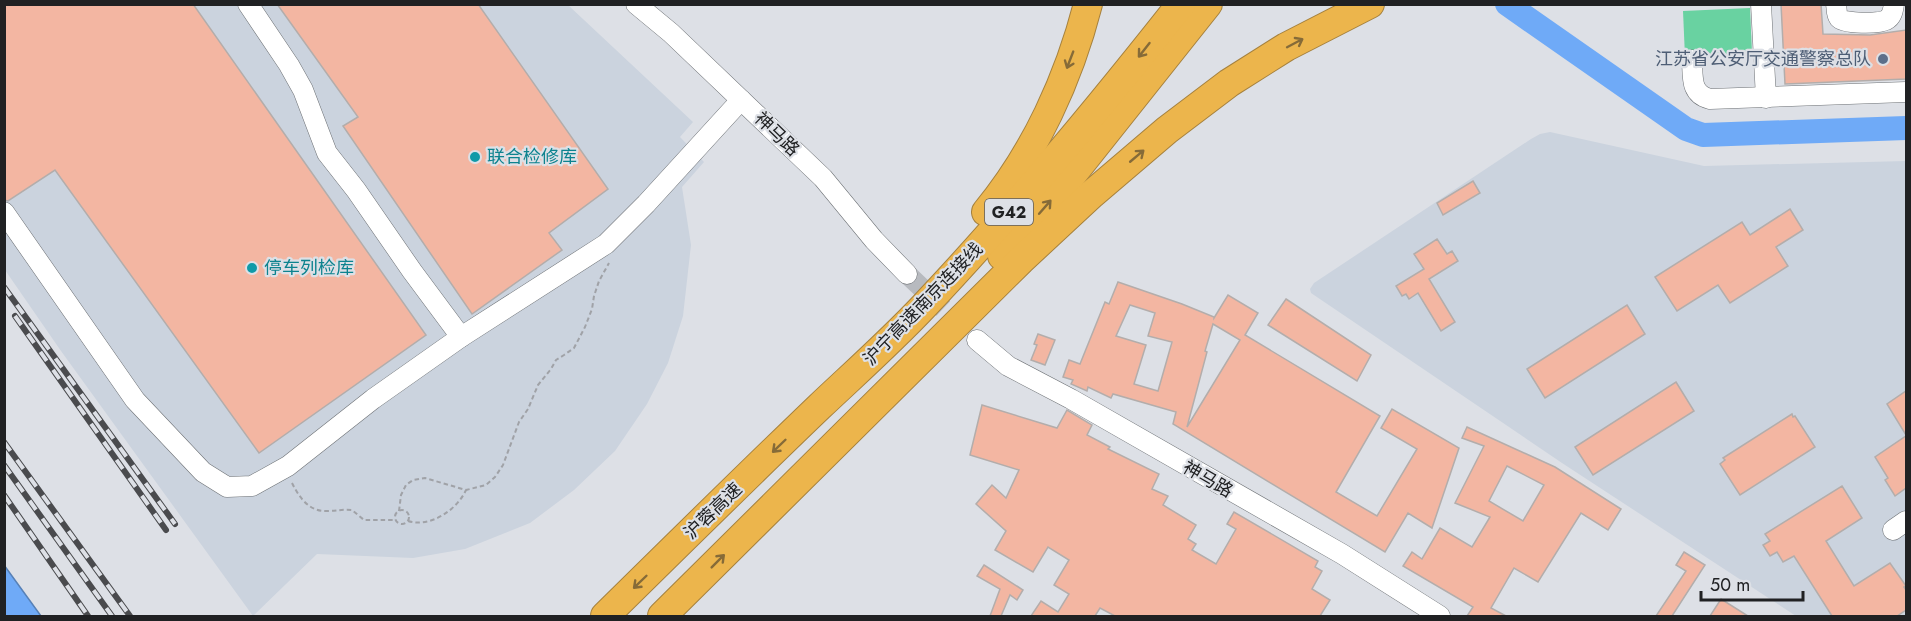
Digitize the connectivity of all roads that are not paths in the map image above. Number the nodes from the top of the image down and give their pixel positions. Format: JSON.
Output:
{"nodes":[{"id":1,"x":248,"y":4,"type":"edge"},
{"id":2,"x":636,"y":4,"type":"edge"},
{"id":3,"x":1088,"y":4,"type":"edge"},
{"id":4,"x":1181,"y":4,"type":"edge"},
{"id":5,"x":1208,"y":4,"type":"edge"},
{"id":6,"x":1370,"y":4,"type":"edge"},
{"id":7,"x":1761,"y":4,"type":"edge"},
{"id":8,"x":1836,"y":4,"type":"edge"},
{"id":9,"x":1894,"y":4,"type":"edge"},
{"id":10,"x":1692,"y":60,"type":"dead end"},
{"id":11,"x":1906,"y":92,"type":"edge"},
{"id":12,"x":1766,"y":98,"type":"junction"},
{"id":13,"x":741,"y":100,"type":"junction"},
{"id":14,"x":4,"y":212,"type":"edge"},
{"id":15,"x":907,"y":274,"type":"tunnel mouth"},
{"id":16,"x":461,"y":337,"type":"junction"},
{"id":17,"x":977,"y":340,"type":"tunnel mouth"},
{"id":18,"x":821,"y":405,"type":"junction"},
{"id":19,"x":869,"y":410,"type":"junction"},
{"id":20,"x":605,"y":616,"type":"edge"},
{"id":21,"x":662,"y":616,"type":"edge"},
{"id":22,"x":1440,"y":616,"type":"edge"}],
"edges":[{"from":1,"to":16,"type":"street"},
{"from":2,"to":13,"type":"street","name":"神马路"},
{"from":3,"to":18,"type":"highway","number":"G42","one_way":true},
{"from":4,"to":18,"type":"highway","name":"沪宁高速南京连接线","number":"G42","one_way":true},
{"from":19,"to":5,"type":"highway","name":"沪宁高速南京连接线","number":"G42","one_way":true},
{"from":19,"to":6,"type":"highway","number":"G42","one_way":true},
{"from":7,"to":12,"type":"street"},
{"from":8,"to":9,"type":"street"},
{"from":10,"to":12,"type":"street"},
{"from":11,"to":12,"type":"street"},
{"from":13,"to":15,"type":"street","name":"神马路"},
{"from":13,"to":16,"type":"street"},
{"from":14,"to":16,"type":"street"},
{"from":17,"to":22,"type":"street","name":"神马路"},
{"from":18,"to":20,"type":"highway","name":"沪蓉高速","number":"G42","one_way":true},
{"from":21,"to":19,"type":"highway","number":"G42","one_way":true}]}
